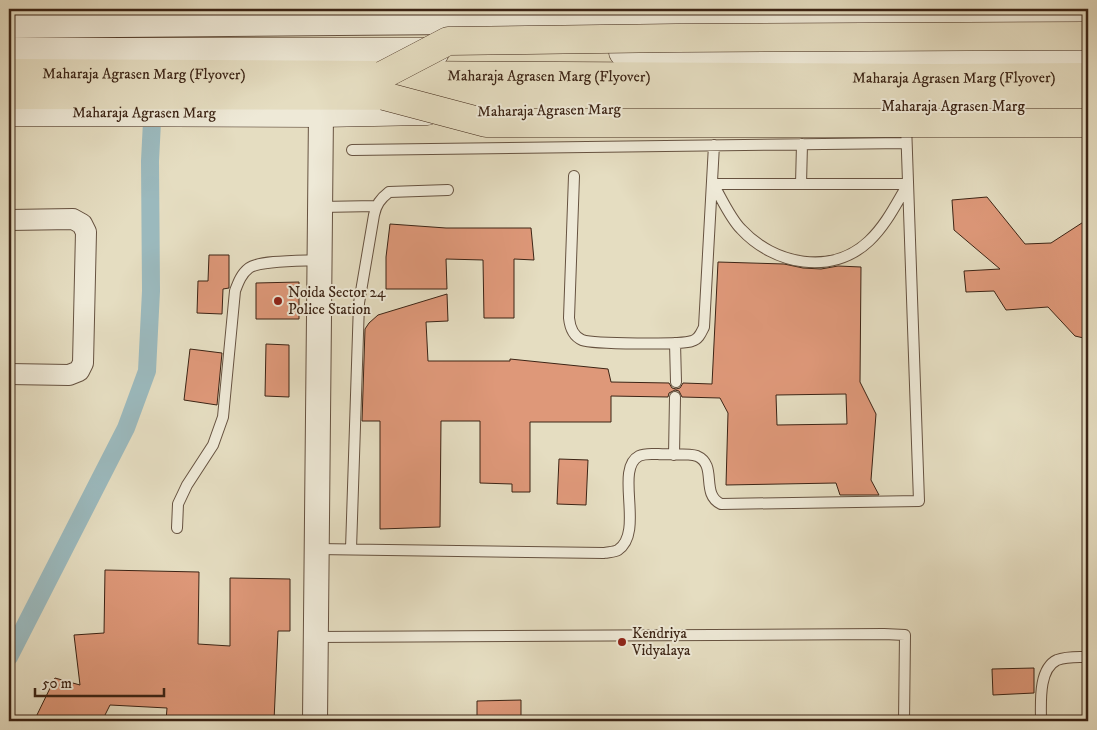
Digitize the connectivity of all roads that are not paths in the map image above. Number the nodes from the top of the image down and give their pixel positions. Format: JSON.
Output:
{"nodes":[{"id":1,"x":495,"y":15,"type":"edge"},
{"id":2,"x":187,"y":17,"type":"edge"},
{"id":3,"x":1088,"y":18,"type":"edge"},
{"id":4,"x":9,"y":26,"type":"edge"},
{"id":5,"x":1088,"y":36,"type":"edge"},
{"id":6,"x":9,"y":52,"type":"edge"},
{"id":7,"x":186,"y":52,"type":"junction"},
{"id":8,"x":496,"y":52,"type":"junction"},
{"id":9,"x":1088,"y":52,"type":"edge"},
{"id":10,"x":9,"y":72,"type":"edge"},
{"id":11,"x":1088,"y":77,"type":"edge"},
{"id":12,"x":383,"y":86,"type":"junction"},
{"id":13,"x":9,"y":95,"type":"edge"},
{"id":14,"x":1088,"y":97,"type":"edge"},
{"id":15,"x":1088,"y":107,"type":"edge"},
{"id":16,"x":9,"y":112,"type":"edge"},
{"id":17,"x":81,"y":112,"type":"junction"},
{"id":18,"x":321,"y":113,"type":"junction"},
{"id":19,"x":906,"y":114,"type":"dead end"},
{"id":20,"x":1088,"y":123,"type":"edge"},
{"id":21,"x":9,"y":124,"type":"edge"},
{"id":22,"x":906,"y":143,"type":"junction"},
{"id":23,"x":802,"y":144,"type":"junction"},
{"id":24,"x":714,"y":145,"type":"junction"},
{"id":25,"x":352,"y":150,"type":"dead end"},
{"id":26,"x":574,"y":176,"type":"dead end"},
{"id":27,"x":712,"y":184,"type":"junction"},
{"id":28,"x":801,"y":184,"type":"junction"},
{"id":29,"x":908,"y":184,"type":"junction"},
{"id":30,"x":448,"y":190,"type":"dead end"},
{"id":31,"x":376,"y":206,"type":"junction"},
{"id":32,"x":320,"y":207,"type":"junction"},
{"id":33,"x":9,"y":220,"type":"edge"},
{"id":34,"x":320,"y":260,"type":"junction"},
{"id":35,"x":674,"y":343,"type":"junction"},
{"id":36,"x":9,"y":374,"type":"edge"},
{"id":37,"x":676,"y":382,"type":"dead end"},
{"id":38,"x":675,"y":398,"type":"dead end"},
{"id":39,"x":674,"y":455,"type":"junction"},
{"id":40,"x":177,"y":528,"type":"dead end"},
{"id":41,"x":317,"y":549,"type":"junction"},
{"id":42,"x":351,"y":549,"type":"junction"},
{"id":43,"x":316,"y":637,"type":"junction"},
{"id":44,"x":1088,"y":657,"type":"edge"},
{"id":45,"x":315,"y":721,"type":"edge"},
{"id":46,"x":904,"y":721,"type":"edge"},
{"id":47,"x":1041,"y":721,"type":"edge"}],
"edges":[{"from":1,"to":2,"type":"street"},
{"from":1,"to":3,"type":"street"},
{"from":1,"to":8,"type":"street"},
{"from":2,"to":4,"type":"street"},
{"from":2,"to":7,"type":"street"},
{"from":5,"to":12,"type":"main road","bridge":true},
{"from":6,"to":7,"type":"main road"},
{"from":7,"to":8,"type":"main road"},
{"from":8,"to":9,"type":"main road"},
{"from":10,"to":12,"type":"main road","name":"Maharaja Agrasen Marg (Flyover)"},
{"from":11,"to":12,"type":"main road","name":"Maharaja Agrasen Marg (Flyover)"},
{"from":12,"to":13,"type":"main road","name":"Maharaja Agrasen Marg (Flyover)"},
{"from":12,"to":14,"type":"main road","name":"Maharaja Agrasen Marg (Flyover)","bridge":true},
{"from":12,"to":20,"type":"main road","bridge":true},
{"from":15,"to":18,"type":"main road","name":"Maharaja Agrasen Marg"},
{"from":16,"to":17,"type":"main road","name":"Maharaja Agrasen Marg"},
{"from":17,"to":18,"type":"main road","name":"Maharaja Agrasen Marg"},
{"from":17,"to":21,"type":"street"},
{"from":18,"to":32,"type":"street"},
{"from":19,"to":22,"type":"lane"},
{"from":22,"to":23,"type":"lane"},
{"from":22,"to":29,"type":"lane"},
{"from":23,"to":24,"type":"lane"},
{"from":23,"to":28,"type":"lane"},
{"from":24,"to":25,"type":"lane"},
{"from":24,"to":27,"type":"lane"},
{"from":26,"to":35,"type":"lane"},
{"from":27,"to":28,"type":"lane"},
{"from":27,"to":29,"type":"lane"},
{"from":27,"to":35,"type":"lane"},
{"from":28,"to":29,"type":"lane"},
{"from":29,"to":39,"type":"lane"},
{"from":30,"to":31,"type":"lane"},
{"from":31,"to":32,"type":"lane"},
{"from":31,"to":42,"type":"lane"},
{"from":32,"to":34,"type":"street"},
{"from":33,"to":36,"type":"street"},
{"from":34,"to":40,"type":"lane"},
{"from":34,"to":41,"type":"street"},
{"from":35,"to":37,"type":"lane"},
{"from":38,"to":39,"type":"lane"},
{"from":39,"to":42,"type":"lane"},
{"from":41,"to":42,"type":"lane"},
{"from":41,"to":43,"type":"street"},
{"from":43,"to":45,"type":"street"},
{"from":43,"to":46,"type":"lane"},
{"from":44,"to":47,"type":"lane"}]}
